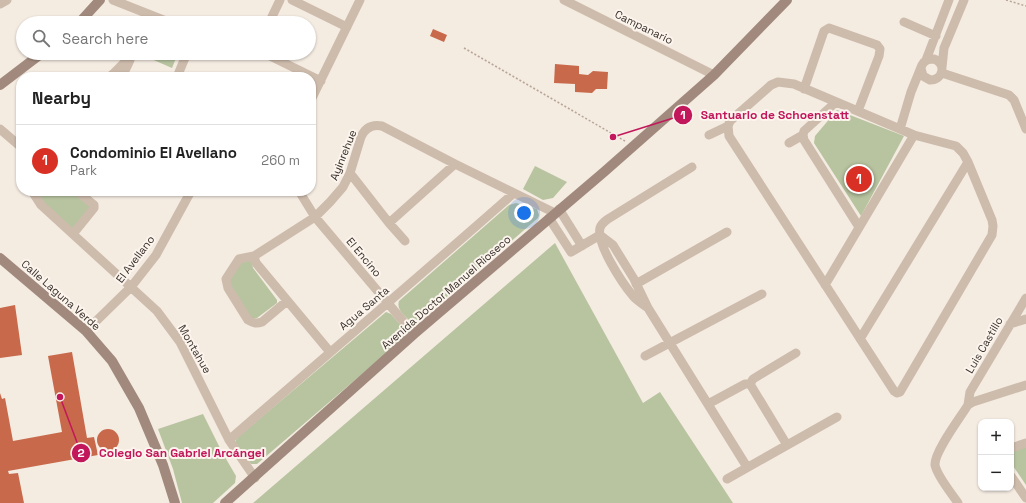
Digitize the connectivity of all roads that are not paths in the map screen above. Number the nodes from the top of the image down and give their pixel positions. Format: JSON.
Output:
{"nodes":[{"id":1,"x":7,"y":0,"type":"edge"},
{"id":2,"x":113,"y":0,"type":"edge"},
{"id":3,"x":280,"y":0,"type":"edge"},
{"id":4,"x":292,"y":0,"type":"edge"},
{"id":5,"x":360,"y":0,"type":"edge"},
{"id":6,"x":564,"y":0,"type":"edge"},
{"id":7,"x":949,"y":0,"type":"edge"},
{"id":8,"x":964,"y":0,"type":"edge"},
{"id":9,"x":97,"y":1,"type":"edge"},
{"id":10,"x":783,"y":1,"type":"edge"},
{"id":11,"x":0,"y":4,"type":"edge"},
{"id":12,"x":85,"y":16,"type":"edge"},
{"id":13,"x":148,"y":16,"type":"edge"},
{"id":14,"x":272,"y":16,"type":"edge"},
{"id":15,"x":904,"y":22,"type":"dead end"},
{"id":16,"x":347,"y":27,"type":"junction"},
{"id":17,"x":936,"y":36,"type":"junction"},
{"id":18,"x":33,"y":60,"type":"edge"},
{"id":19,"x":127,"y":60,"type":"edge"},
{"id":20,"x":130,"y":60,"type":"edge"},
{"id":21,"x":184,"y":60,"type":"edge"},
{"id":22,"x":278,"y":60,"type":"edge"},
{"id":23,"x":926,"y":60,"type":"junction"},
{"id":24,"x":921,"y":68,"type":"junction"},
{"id":25,"x":942,"y":70,"type":"junction"},
{"id":26,"x":17,"y":72,"type":"edge"},
{"id":27,"x":115,"y":72,"type":"edge"},
{"id":28,"x":124,"y":72,"type":"edge"},
{"id":29,"x":179,"y":72,"type":"edge"},
{"id":30,"x":303,"y":72,"type":"edge"},
{"id":31,"x":16,"y":73,"type":"edge"},
{"id":32,"x":714,"y":75,"type":"junction"},
{"id":33,"x":316,"y":79,"type":"edge"},
{"id":34,"x":930,"y":80,"type":"junction"},
{"id":35,"x":321,"y":81,"type":"junction"},
{"id":36,"x":0,"y":85,"type":"edge"},
{"id":37,"x":804,"y":89,"type":"junction"},
{"id":38,"x":316,"y":90,"type":"edge"},
{"id":39,"x":911,"y":92,"type":"junction"},
{"id":40,"x":836,"y":102,"type":"junction"},
{"id":41,"x":858,"y":111,"type":"junction"},
{"id":42,"x":728,"y":126,"type":"junction"},
{"id":43,"x":0,"y":129,"type":"edge"},
{"id":44,"x":900,"y":129,"type":"junction"},
{"id":45,"x":1026,"y":129,"type":"edge"},
{"id":46,"x":709,"y":135,"type":"dead end"},
{"id":47,"x":803,"y":135,"type":"junction"},
{"id":48,"x":914,"y":135,"type":"junction"},
{"id":49,"x":16,"y":143,"type":"edge"},
{"id":50,"x":789,"y":143,"type":"dead end"},
{"id":51,"x":968,"y":162,"type":"junction"},
{"id":52,"x":455,"y":164,"type":"junction"},
{"id":53,"x":692,"y":167,"type":"dead end"},
{"id":54,"x":350,"y":173,"type":"junction"},
{"id":55,"x":514,"y":193,"type":"junction"},
{"id":56,"x":35,"y":196,"type":"edge"},
{"id":57,"x":83,"y":196,"type":"edge"},
{"id":58,"x":188,"y":196,"type":"edge"},
{"id":59,"x":302,"y":196,"type":"edge"},
{"id":60,"x":554,"y":213,"type":"junction"},
{"id":61,"x":314,"y":217,"type":"junction"},
{"id":62,"x":389,"y":222,"type":"junction"},
{"id":63,"x":859,"y":227,"type":"junction"},
{"id":64,"x":727,"y":232,"type":"dead end"},
{"id":65,"x":73,"y":234,"type":"junction"},
{"id":66,"x":600,"y":236,"type":"junction"},
{"id":67,"x":405,"y":241,"type":"dead end"},
{"id":68,"x":254,"y":256,"type":"junction"},
{"id":69,"x":0,"y":258,"type":"edge"},
{"id":70,"x":636,"y":284,"type":"junction"},
{"id":71,"x":825,"y":284,"type":"junction"},
{"id":72,"x":131,"y":287,"type":"junction"},
{"id":73,"x":762,"y":294,"type":"dead end"},
{"id":74,"x":1026,"y":298,"type":"edge"},
{"id":75,"x":287,"y":301,"type":"junction"},
{"id":76,"x":388,"y":304,"type":"junction"},
{"id":77,"x":648,"y":308,"type":"junction"},
{"id":78,"x":1026,"y":319,"type":"edge"},
{"id":79,"x":1010,"y":324,"type":"junction"},
{"id":80,"x":86,"y":331,"type":"junction"},
{"id":81,"x":414,"y":334,"type":"junction"},
{"id":82,"x":860,"y":339,"type":"junction"},
{"id":83,"x":670,"y":343,"type":"junction"},
{"id":84,"x":330,"y":352,"type":"junction"},
{"id":85,"x":796,"y":353,"type":"dead end"},
{"id":86,"x":645,"y":356,"type":"dead end"},
{"id":87,"x":750,"y":384,"type":"junction"},
{"id":88,"x":1026,"y":385,"type":"edge"},
{"id":89,"x":708,"y":404,"type":"junction"},
{"id":90,"x":968,"y":405,"type":"junction"},
{"id":91,"x":837,"y":417,"type":"dead end"},
{"id":92,"x":229,"y":440,"type":"junction"},
{"id":93,"x":1026,"y":443,"type":"edge"},
{"id":94,"x":787,"y":445,"type":"junction"},
{"id":95,"x":1014,"y":447,"type":"edge"},
{"id":96,"x":747,"y":467,"type":"junction"},
{"id":97,"x":255,"y":478,"type":"junction"},
{"id":98,"x":726,"y":480,"type":"dead end"},
{"id":99,"x":1014,"y":480,"type":"edge"},
{"id":100,"x":1026,"y":498,"type":"edge"},
{"id":101,"x":175,"y":503,"type":"edge"},
{"id":102,"x":225,"y":503,"type":"edge"},
{"id":103,"x":958,"y":503,"type":"edge"}],
"edges":[{"from":1,"to":11,"type":"street"},
{"from":2,"to":13,"type":"street"},
{"from":3,"to":14,"type":"street"},
{"from":4,"to":16,"type":"street"},
{"from":5,"to":16,"type":"street"},
{"from":6,"to":32,"type":"street","name":"Campanario"},
{"from":7,"to":17,"type":"street"},
{"from":8,"to":25,"type":"street"},
{"from":9,"to":12,"type":"street"},
{"from":10,"to":32,"type":"street","name":"Avenida Doctor Manuel Rioseco"},
{"from":15,"to":17,"type":"street"},
{"from":16,"to":35,"type":"street"},
{"from":17,"to":23,"type":"street"},
{"from":18,"to":26,"type":"street"},
{"from":19,"to":27,"type":"street"},
{"from":20,"to":28,"type":"street"},
{"from":21,"to":29,"type":"street"},
{"from":22,"to":30,"type":"street"},
{"from":23,"to":24,"type":"street"},
{"from":23,"to":25,"type":"street"},
{"from":24,"to":34,"type":"street"},
{"from":24,"to":39,"type":"street"},
{"from":25,"to":34,"type":"street"},
{"from":25,"to":45,"type":"street"},
{"from":31,"to":36,"type":"street"},
{"from":32,"to":60,"type":"street","name":"Avenida Doctor Manuel Rioseco"},
{"from":33,"to":35,"type":"street"},
{"from":34,"to":39,"type":"street"},
{"from":35,"to":38,"type":"street"},
{"from":37,"to":40,"type":"street"},
{"from":37,"to":41,"type":"street"},
{"from":37,"to":42,"type":"street"},
{"from":39,"to":44,"type":"street"},
{"from":40,"to":41,"type":"street"},
{"from":40,"to":47,"type":"street"},
{"from":41,"to":44,"type":"street"},
{"from":42,"to":46,"type":"street"},
{"from":42,"to":71,"type":"street"},
{"from":43,"to":49,"type":"street"},
{"from":44,"to":48,"type":"street"},
{"from":47,"to":50,"type":"street"},
{"from":47,"to":63,"type":"street"},
{"from":48,"to":51,"type":"street"},
{"from":48,"to":63,"type":"street"},
{"from":51,"to":82,"type":"street"},
{"from":51,"to":82,"type":"street"},
{"from":52,"to":54,"type":"street","name":"Ayinrehue"},
{"from":52,"to":55,"type":"street","name":"Ayinrehue"},
{"from":52,"to":62,"type":"street"},
{"from":53,"to":66,"type":"street"},
{"from":54,"to":61,"type":"street","name":"Ayinrehue"},
{"from":54,"to":62,"type":"street"},
{"from":55,"to":60,"type":"street","name":"Ayinrehue"},
{"from":55,"to":76,"type":"street","name":"Agua Santa"},
{"from":56,"to":65,"type":"street","name":"Montahue"},
{"from":57,"to":65,"type":"street"},
{"from":58,"to":72,"type":"street","name":"El Avellano"},
{"from":59,"to":61,"type":"street","name":"El Encino"},
{"from":60,"to":66,"type":"street"},
{"from":60,"to":81,"type":"street","name":"Avenida Doctor Manuel Rioseco"},
{"from":61,"to":68,"type":"street","name":"Ayinrehue"},
{"from":61,"to":76,"type":"street","name":"El Encino"},
{"from":62,"to":67,"type":"street"},
{"from":63,"to":71,"type":"street"},
{"from":64,"to":70,"type":"street"},
{"from":65,"to":72,"type":"street","name":"Montahue"},
{"from":66,"to":70,"type":"street"},
{"from":66,"to":77,"type":"street"},
{"from":68,"to":75,"type":"street"},
{"from":68,"to":75,"type":"street","name":"Ayinrehue"},
{"from":69,"to":80,"type":"street","name":"Calle Laguna Verde"},
{"from":70,"to":77,"type":"street"},
{"from":71,"to":82,"type":"street"},
{"from":72,"to":80,"type":"street","name":"El Avellano"},
{"from":72,"to":92,"type":"street","name":"Montahue"},
{"from":73,"to":83,"type":"street"},
{"from":74,"to":79,"type":"street","name":"Luis Castillo"},
{"from":75,"to":84,"type":"street"},
{"from":76,"to":81,"type":"street","name":"El Encino"},
{"from":76,"to":84,"type":"street","name":"Agua Santa"},
{"from":77,"to":83,"type":"street"},
{"from":78,"to":79,"type":"street"},
{"from":79,"to":90,"type":"street","name":"Luis Castillo"},
{"from":80,"to":101,"type":"street","name":"Calle Laguna Verde"},
{"from":81,"to":97,"type":"street","name":"Avenida Doctor Manuel Rioseco"},
{"from":83,"to":86,"type":"street"},
{"from":83,"to":89,"type":"street"},
{"from":84,"to":92,"type":"street","name":"Agua Santa"},
{"from":85,"to":87,"type":"street"},
{"from":87,"to":89,"type":"street"},
{"from":87,"to":94,"type":"street"},
{"from":88,"to":90,"type":"street"},
{"from":89,"to":96,"type":"street"},
{"from":90,"to":103,"type":"street","name":"Luis Castillo"},
{"from":91,"to":94,"type":"street"},
{"from":92,"to":97,"type":"street","name":"Montahue"},
{"from":93,"to":95,"type":"street"},
{"from":94,"to":96,"type":"street"},
{"from":96,"to":98,"type":"street"},
{"from":97,"to":102,"type":"street","name":"Avenida Doctor Manuel Rioseco"},
{"from":99,"to":100,"type":"street"}]}
